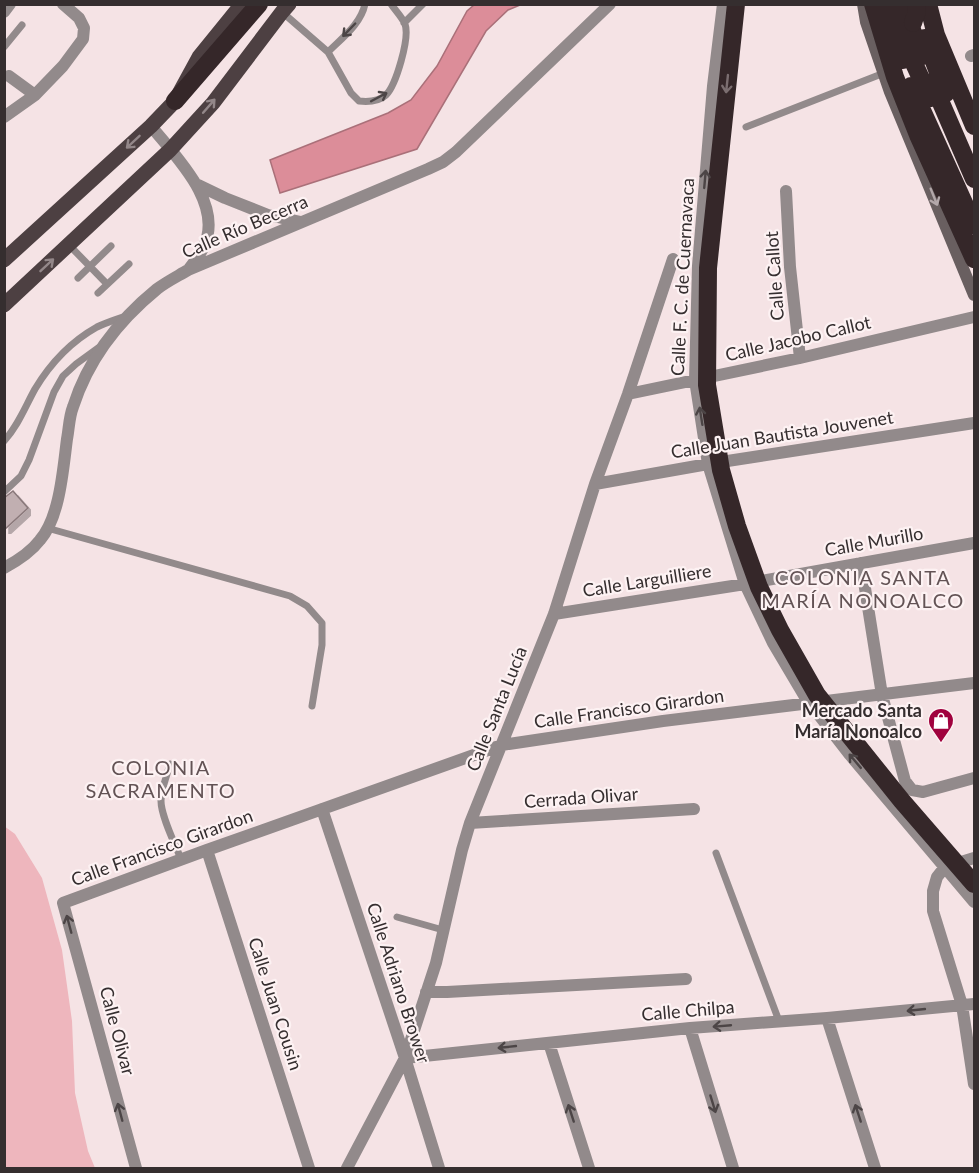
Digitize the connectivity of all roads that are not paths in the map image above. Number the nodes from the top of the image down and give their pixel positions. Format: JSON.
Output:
{"nodes":[{"id":1,"x":10,"y":4,"type":"edge"},
{"id":2,"x":63,"y":4,"type":"edge"},
{"id":3,"x":242,"y":4,"type":"edge"},
{"id":4,"x":259,"y":4,"type":"edge"},
{"id":5,"x":365,"y":4,"type":"edge"},
{"id":6,"x":390,"y":4,"type":"edge"},
{"id":7,"x":423,"y":4,"type":"edge"},
{"id":8,"x":610,"y":4,"type":"edge"},
{"id":9,"x":723,"y":4,"type":"edge"},
{"id":10,"x":736,"y":4,"type":"edge"},
{"id":11,"x":863,"y":4,"type":"edge"},
{"id":12,"x":873,"y":4,"type":"edge"},
{"id":13,"x":936,"y":4,"type":"edge"},
{"id":14,"x":907,"y":7,"type":"edge"},
{"id":15,"x":285,"y":8,"type":"edge"},
{"id":16,"x":4,"y":12,"type":"edge"},
{"id":17,"x":404,"y":23,"type":"junction"},
{"id":18,"x":22,"y":25,"type":"dead end"},
{"id":19,"x":4,"y":47,"type":"edge"},
{"id":20,"x":328,"y":52,"type":"junction"},
{"id":21,"x":884,"y":73,"type":"junction"},
{"id":22,"x":6,"y":78,"type":"edge"},
{"id":23,"x":35,"y":96,"type":"junction"},
{"id":24,"x":175,"y":101,"type":"junction"},
{"id":25,"x":975,"y":107,"type":"edge"},
{"id":26,"x":4,"y":117,"type":"edge"},
{"id":27,"x":151,"y":126,"type":"junction"},
{"id":28,"x":975,"y":126,"type":"edge"},
{"id":29,"x":746,"y":127,"type":"dead end"},
{"id":30,"x":170,"y":150,"type":"junction"},
{"id":31,"x":975,"y":155,"type":"edge"},
{"id":32,"x":975,"y":161,"type":"edge"},
{"id":33,"x":975,"y":177,"type":"edge"},
{"id":34,"x":198,"y":185,"type":"junction"},
{"id":35,"x":786,"y":192,"type":"dead end"},
{"id":36,"x":975,"y":195,"type":"edge"},
{"id":37,"x":302,"y":222,"type":"junction"},
{"id":38,"x":975,"y":225,"type":"edge"},
{"id":39,"x":69,"y":245,"type":"junction"},
{"id":40,"x":111,"y":246,"type":"dead end"},
{"id":41,"x":673,"y":258,"type":"dead end"},
{"id":42,"x":975,"y":259,"type":"edge"},
{"id":43,"x":4,"y":260,"type":"edge"},
{"id":44,"x":129,"y":264,"type":"dead end"},
{"id":45,"x":90,"y":267,"type":"junction"},
{"id":46,"x":188,"y":270,"type":"junction"},
{"id":47,"x":78,"y":278,"type":"dead end"},
{"id":48,"x":107,"y":284,"type":"junction"},
{"id":49,"x":98,"y":293,"type":"dead end"},
{"id":50,"x":975,"y":295,"type":"edge"},
{"id":51,"x":4,"y":305,"type":"edge"},
{"id":52,"x":130,"y":314,"type":"junction"},
{"id":53,"x":975,"y":317,"type":"edge"},
{"id":54,"x":103,"y":345,"type":"junction"},
{"id":55,"x":800,"y":358,"type":"junction"},
{"id":56,"x":695,"y":380,"type":"junction"},
{"id":57,"x":628,"y":394,"type":"junction"},
{"id":58,"x":975,"y":423,"type":"edge"},
{"id":59,"x":4,"y":441,"type":"edge"},
{"id":60,"x":708,"y":464,"type":"junction"},
{"id":61,"x":595,"y":484,"type":"junction"},
{"id":62,"x":4,"y":492,"type":"edge"},
{"id":63,"x":47,"y":528,"type":"junction"},
{"id":64,"x":975,"y":543,"type":"edge"},
{"id":65,"x":861,"y":563,"type":"junction"},
{"id":66,"x":4,"y":568,"type":"edge"},
{"id":67,"x":745,"y":584,"type":"junction"},
{"id":68,"x":554,"y":614,"type":"junction"},
{"id":69,"x":975,"y":683,"type":"edge"},
{"id":70,"x":882,"y":695,"type":"junction"},
{"id":71,"x":809,"y":703,"type":"junction"},
{"id":72,"x":312,"y":706,"type":"dead end"},
{"id":73,"x":502,"y":746,"type":"junction"},
{"id":74,"x":170,"y":764,"type":"dead end"},
{"id":75,"x":975,"y":778,"type":"edge"},
{"id":76,"x":322,"y":809,"type":"junction"},
{"id":77,"x":694,"y":809,"type":"dead end"},
{"id":78,"x":470,"y":823,"type":"junction"},
{"id":79,"x":207,"y":850,"type":"junction"},
{"id":80,"x":716,"y":853,"type":"dead end"},
{"id":81,"x":975,"y":858,"type":"edge"},
{"id":82,"x":182,"y":859,"type":"junction"},
{"id":83,"x":945,"y":867,"type":"junction"},
{"id":84,"x":975,"y":884,"type":"edge"},
{"id":85,"x":975,"y":902,"type":"edge"},
{"id":86,"x":63,"y":903,"type":"joint"},
{"id":87,"x":397,"y":917,"type":"dead end"},
{"id":88,"x":443,"y":930,"type":"junction"},
{"id":89,"x":686,"y":979,"type":"dead end"},
{"id":90,"x":426,"y":992,"type":"junction"},
{"id":91,"x":968,"y":1005,"type":"edge"},
{"id":92,"x":827,"y":1018,"type":"junction"},
{"id":93,"x":779,"y":1021,"type":"junction"},
{"id":94,"x":690,"y":1028,"type":"junction"},
{"id":95,"x":549,"y":1043,"type":"junction"},
{"id":96,"x":405,"y":1058,"type":"junction"},
{"id":97,"x":975,"y":1084,"type":"edge"},
{"id":98,"x":136,"y":1168,"type":"edge"},
{"id":99,"x":309,"y":1168,"type":"edge"},
{"id":100,"x":347,"y":1168,"type":"edge"},
{"id":101,"x":439,"y":1168,"type":"edge"},
{"id":102,"x":589,"y":1168,"type":"edge"},
{"id":103,"x":733,"y":1168,"type":"edge"},
{"id":104,"x":875,"y":1168,"type":"edge"}],
"edges":[{"from":1,"to":16,"type":"street"},
{"from":2,"to":23,"type":"street"},
{"from":3,"to":24,"type":"main road"},
{"from":4,"to":24,"type":"highway"},
{"from":5,"to":20,"type":"lane","one_way":true},
{"from":6,"to":17,"type":"lane"},
{"from":7,"to":17,"type":"lane"},
{"from":8,"to":37,"type":"street","name":"Calle Río Becerra"},
{"from":56,"to":9,"type":"street","name":"Calle F. C. de Cuernavaca","one_way":true},
{"from":10,"to":84,"type":"highway","one_way":true,"bridge":true},
{"from":11,"to":21,"type":"main road"},
{"from":12,"to":42,"type":"highway"},
{"from":13,"to":25,"type":"main road"},
{"from":14,"to":28,"type":"highway"},
{"from":14,"to":31,"type":"highway"},
{"from":14,"to":32,"type":"highway"},
{"from":14,"to":33,"type":"highway"},
{"from":14,"to":36,"type":"highway"},
{"from":14,"to":38,"type":"highway"},
{"from":15,"to":20,"type":"lane"},
{"from":30,"to":15,"type":"main road","one_way":true},
{"from":20,"to":17,"type":"lane","one_way":true},
{"from":18,"to":19,"type":"lane"},
{"from":21,"to":29,"type":"lane"},
{"from":21,"to":50,"type":"main road","one_way":true},
{"from":22,"to":23,"type":"street"},
{"from":23,"to":26,"type":"street"},
{"from":24,"to":27,"type":"main road"},
{"from":27,"to":30,"type":"street"},
{"from":27,"to":43,"type":"main road","one_way":true},
{"from":30,"to":34,"type":"street"},
{"from":30,"to":39,"type":"main road"},
{"from":34,"to":37,"type":"street"},
{"from":34,"to":46,"type":"street"},
{"from":35,"to":55,"type":"street","name":"Calle Callot"},
{"from":37,"to":46,"type":"street","name":"Calle Río Becerra"},
{"from":39,"to":45,"type":"lane"},
{"from":51,"to":39,"type":"main road","one_way":true},
{"from":40,"to":45,"type":"lane"},
{"from":41,"to":57,"type":"street","name":"Calle Santa Lucía"},
{"from":44,"to":48,"type":"lane"},
{"from":45,"to":47,"type":"lane"},
{"from":45,"to":48,"type":"lane"},
{"from":46,"to":52,"type":"street","name":"Calle Río Becerra"},
{"from":48,"to":49,"type":"lane"},
{"from":52,"to":54,"type":"street","name":"Calle Río Becerra"},
{"from":52,"to":59,"type":"lane"},
{"from":53,"to":55,"type":"street","name":"Calle Jacobo Callot"},
{"from":54,"to":62,"type":"lane"},
{"from":54,"to":63,"type":"street","name":"Calle Río Becerra"},
{"from":55,"to":56,"type":"street","name":"Calle Jacobo Callot"},
{"from":56,"to":57,"type":"street","name":"Calle Jacobo Callot"},
{"from":60,"to":56,"type":"street","name":"Calle F. C. de Cuernavaca","one_way":true},
{"from":57,"to":61,"type":"street","name":"Calle Santa Lucía"},
{"from":58,"to":60,"type":"street","name":"Calle Juan Bautista Jouvenet"},
{"from":60,"to":61,"type":"street","name":"Calle Juan Bautista Jouvenet"},
{"from":60,"to":67,"type":"street","name":"Calle F. C. de Cuernavaca"},
{"from":61,"to":68,"type":"street","name":"Calle Santa Lucía"},
{"from":63,"to":66,"type":"street","name":"Calle Río Becerra"},
{"from":63,"to":72,"type":"lane"},
{"from":64,"to":65,"type":"street","name":"Calle Murillo"},
{"from":65,"to":67,"type":"street","name":"Calle Murillo"},
{"from":65,"to":70,"type":"street"},
{"from":67,"to":68,"type":"street","name":"Calle Larguilliere"},
{"from":67,"to":71,"type":"street","name":"Calle F. C. de Cuernavaca"},
{"from":68,"to":73,"type":"street","name":"Calle Santa Lucía"},
{"from":69,"to":70,"type":"street","name":"Calle Francisco Girardon"},
{"from":70,"to":71,"type":"street","name":"Calle Francisco Girardon"},
{"from":70,"to":75,"type":"street"},
{"from":71,"to":73,"type":"street","name":"Calle Francisco Girardon"},
{"from":83,"to":71,"type":"street","name":"Calle F. C. de Cuernavaca","one_way":true},
{"from":73,"to":76,"type":"street","name":"Calle Francisco Girardon"},
{"from":73,"to":78,"type":"street","name":"Calle Santa Lucía"},
{"from":74,"to":82,"type":"lane"},
{"from":76,"to":79,"type":"street","name":"Calle Francisco Girardon"},
{"from":76,"to":96,"type":"street","name":"Calle Adriano Brower"},
{"from":77,"to":78,"type":"street","name":"Cerrada Olivar"},
{"from":78,"to":88,"type":"street","name":"Calle Santa Lucía"},
{"from":79,"to":82,"type":"street","name":"Calle Francisco Girardon"},
{"from":79,"to":99,"type":"street","name":"Calle Juan Cousin"},
{"from":80,"to":93,"type":"lane"},
{"from":81,"to":83,"type":"street"},
{"from":82,"to":86,"type":"street","name":"Calle Francisco Girardon"},
{"from":83,"to":85,"type":"street","name":"Calle F. C. de Cuernavaca"},
{"from":83,"to":91,"type":"street"},
{"from":98,"to":86,"type":"street","name":"Calle Olivar","one_way":true},
{"from":87,"to":88,"type":"lane"},
{"from":88,"to":90,"type":"street","name":"Calle Santa Lucía"},
{"from":89,"to":90,"type":"street"},
{"from":90,"to":96,"type":"street","name":"Calle Santa Lucía"},
{"from":91,"to":92,"type":"street","name":"Calle Chilpa","one_way":true},
{"from":91,"to":97,"type":"street"},
{"from":92,"to":93,"type":"street","name":"Calle Chilpa"},
{"from":104,"to":92,"type":"street","one_way":true},
{"from":93,"to":94,"type":"street","name":"Calle Chilpa","one_way":true},
{"from":94,"to":95,"type":"street","name":"Calle Chilpa"},
{"from":94,"to":103,"type":"street","one_way":true},
{"from":95,"to":96,"type":"street","name":"Calle Chilpa","one_way":true},
{"from":102,"to":95,"type":"street","one_way":true},
{"from":96,"to":100,"type":"street","name":"Calle Santa Lucía"},
{"from":96,"to":101,"type":"street","name":"Calle Adriano Brower"}]}
